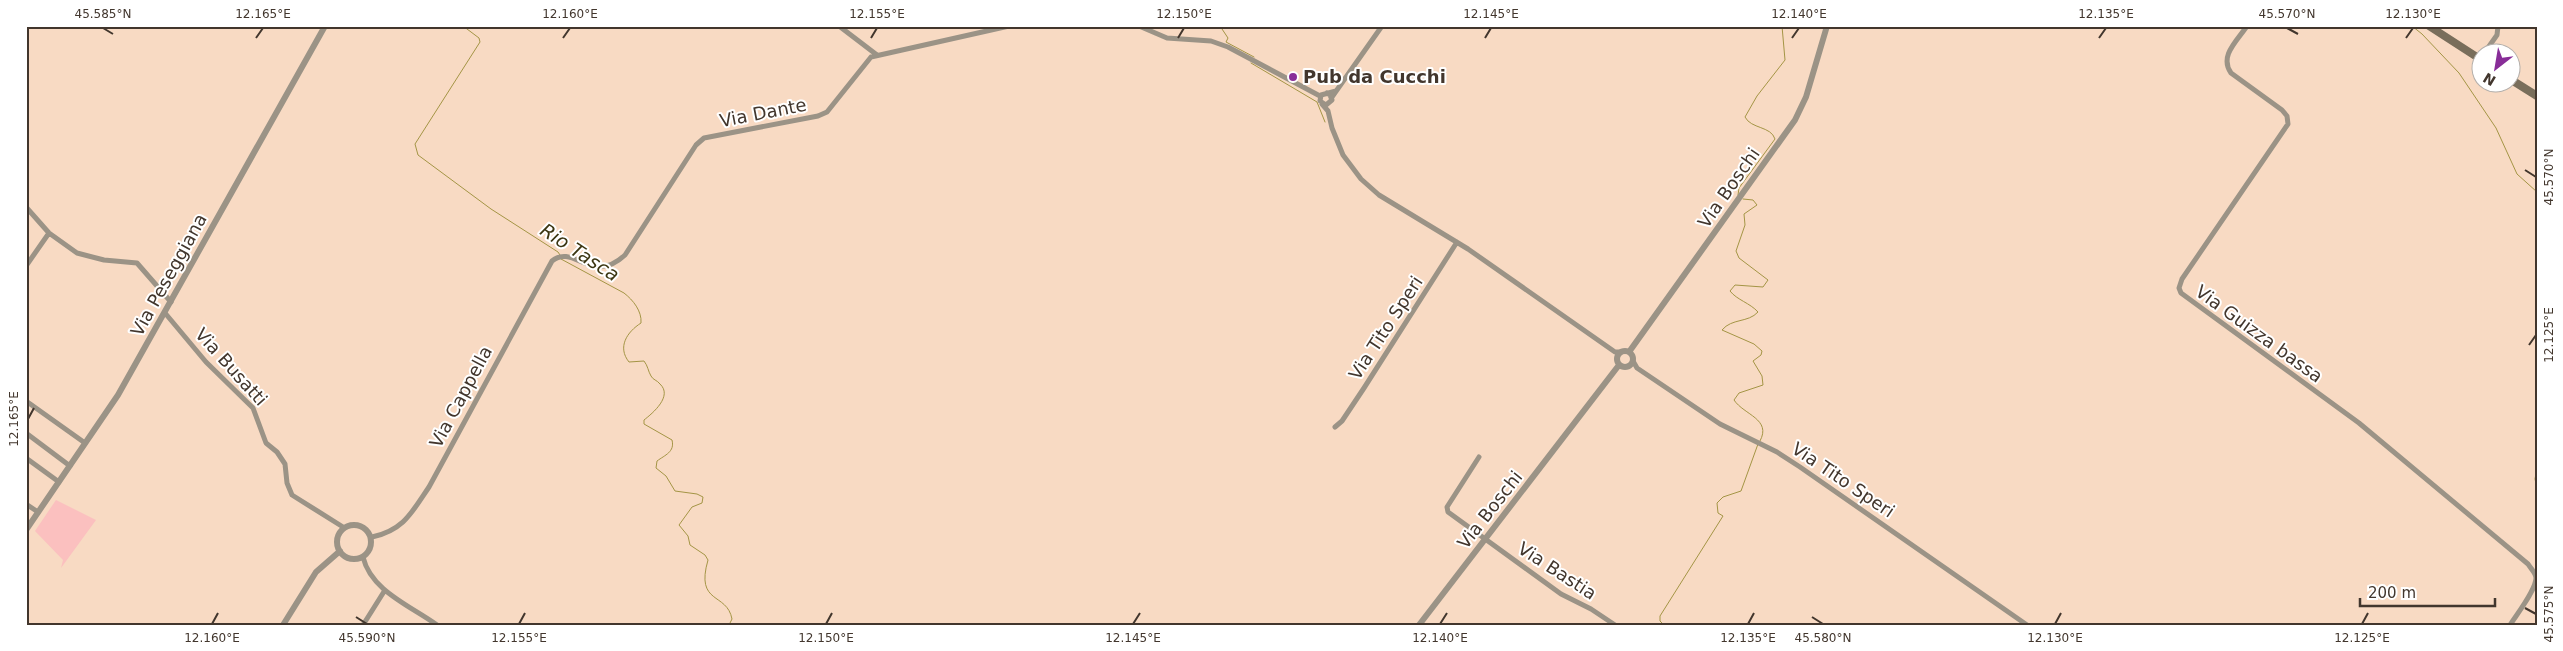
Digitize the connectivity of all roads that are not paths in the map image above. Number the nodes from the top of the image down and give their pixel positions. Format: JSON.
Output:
{"nodes":[{"id":1,"x":325,"y":26,"type":"edge"},
{"id":2,"x":839,"y":26,"type":"edge"},
{"id":3,"x":1008,"y":26,"type":"edge"},
{"id":4,"x":1139,"y":26,"type":"edge"},
{"id":5,"x":1382,"y":26,"type":"edge"},
{"id":6,"x":1827,"y":26,"type":"edge"},
{"id":7,"x":2247,"y":26,"type":"edge"},
{"id":8,"x":2498,"y":26,"type":"edge"},
{"id":9,"x":2433,"y":27,"type":"edge"},
{"id":10,"x":2492,"y":42,"type":"edge"},
{"id":11,"x":2470,"y":52,"type":"edge"},
{"id":12,"x":877,"y":55,"type":"junction"},
{"id":13,"x":2520,"y":85,"type":"edge"},
{"id":14,"x":1336,"y":91,"type":"junction"},
{"id":15,"x":1327,"y":93,"type":"junction"},
{"id":16,"x":1320,"y":96,"type":"junction"},
{"id":17,"x":2537,"y":96,"type":"edge"},
{"id":18,"x":1332,"y":100,"type":"junction"},
{"id":19,"x":1322,"y":104,"type":"junction"},
{"id":20,"x":1328,"y":111,"type":"junction"},
{"id":21,"x":26,"y":208,"type":"edge"},
{"id":22,"x":49,"y":233,"type":"junction"},
{"id":23,"x":1457,"y":242,"type":"junction"},
{"id":24,"x":560,"y":257,"type":"joint"},
{"id":25,"x":26,"y":266,"type":"edge"},
{"id":26,"x":171,"y":302,"type":"junction"},
{"id":27,"x":165,"y":313,"type":"junction"},
{"id":28,"x":1629,"y":352,"type":"junction"},
{"id":29,"x":1618,"y":357,"type":"junction"},
{"id":30,"x":1631,"y":364,"type":"junction"},
{"id":31,"x":26,"y":401,"type":"edge"},
{"id":32,"x":1335,"y":427,"type":"dead end"},
{"id":33,"x":26,"y":433,"type":"edge"},
{"id":34,"x":85,"y":443,"type":"junction"},
{"id":35,"x":1479,"y":457,"type":"dead end"},
{"id":36,"x":26,"y":458,"type":"edge"},
{"id":37,"x":70,"y":466,"type":"junction"},
{"id":38,"x":59,"y":482,"type":"junction"},
{"id":39,"x":26,"y":504,"type":"edge"},
{"id":40,"x":38,"y":512,"type":"junction"},
{"id":41,"x":27,"y":527,"type":"edge"},
{"id":42,"x":343,"y":527,"type":"junction"},
{"id":43,"x":372,"y":538,"type":"junction"},
{"id":44,"x":1485,"y":540,"type":"junction"},
{"id":45,"x":340,"y":551,"type":"junction"},
{"id":46,"x":363,"y":558,"type":"junction"},
{"id":47,"x":385,"y":590,"type":"junction"},
{"id":48,"x":283,"y":625,"type":"edge"},
{"id":49,"x":363,"y":625,"type":"edge"},
{"id":50,"x":436,"y":625,"type":"edge"},
{"id":51,"x":1419,"y":625,"type":"edge"},
{"id":52,"x":1615,"y":625,"type":"edge"},
{"id":53,"x":2027,"y":625,"type":"edge"},
{"id":54,"x":2510,"y":625,"type":"edge"}],
"edges":[{"from":1,"to":26,"type":"street","name":"Via Peseggiana"},
{"from":2,"to":12,"type":"street"},
{"from":3,"to":12,"type":"street","name":"Via Dante"},
{"from":4,"to":16,"type":"street"},
{"from":5,"to":14,"type":"street"},
{"from":6,"to":28,"type":"street","name":"Via Boschi"},
{"from":7,"to":54,"type":"street","name":"Via Guizza bassa"},
{"from":8,"to":10,"type":"street"},
{"from":9,"to":11,"type":"main road"},
{"from":12,"to":24,"type":"street","name":"Via Dante"},
{"from":13,"to":17,"type":"main road"},
{"from":14,"to":15,"type":"street"},
{"from":14,"to":18,"type":"street"},
{"from":15,"to":16,"type":"street"},
{"from":15,"to":18,"type":"street"},
{"from":16,"to":19,"type":"street"},
{"from":18,"to":19,"type":"street"},
{"from":18,"to":20,"type":"street"},
{"from":19,"to":20,"type":"street"},
{"from":20,"to":23,"type":"street"},
{"from":21,"to":22,"type":"street"},
{"from":22,"to":25,"type":"street"},
{"from":22,"to":26,"type":"street"},
{"from":23,"to":29,"type":"street"},
{"from":23,"to":32,"type":"street","name":"Via Tito Speri"},
{"from":24,"to":43,"type":"street","name":"Via Cappella"},
{"from":26,"to":27,"type":"street","name":"Via Peseggiana"},
{"from":27,"to":34,"type":"street","name":"Via Peseggiana"},
{"from":27,"to":42,"type":"street","name":"Via Busatti"},
{"from":28,"to":29,"type":"street"},
{"from":28,"to":30,"type":"street"},
{"from":29,"to":30,"type":"street"},
{"from":29,"to":44,"type":"street","name":"Via Boschi"},
{"from":30,"to":53,"type":"street","name":"Via Tito Speri"},
{"from":31,"to":34,"type":"street"},
{"from":33,"to":37,"type":"street"},
{"from":34,"to":37,"type":"street","name":"Via Peseggiana"},
{"from":35,"to":44,"type":"street","name":"Via Bastia"},
{"from":36,"to":38,"type":"street"},
{"from":37,"to":38,"type":"street","name":"Via Peseggiana"},
{"from":38,"to":40,"type":"street","name":"Via Peseggiana"},
{"from":39,"to":40,"type":"street"},
{"from":40,"to":41,"type":"street","name":"Via Peseggiana"},
{"from":42,"to":43,"type":"street"},
{"from":42,"to":45,"type":"street"},
{"from":43,"to":46,"type":"street"},
{"from":44,"to":51,"type":"street","name":"Via Boschi"},
{"from":44,"to":52,"type":"street","name":"Via Bastia"},
{"from":45,"to":46,"type":"street"},
{"from":45,"to":48,"type":"street"},
{"from":46,"to":47,"type":"street"},
{"from":47,"to":49,"type":"street"},
{"from":47,"to":50,"type":"street"}]}
